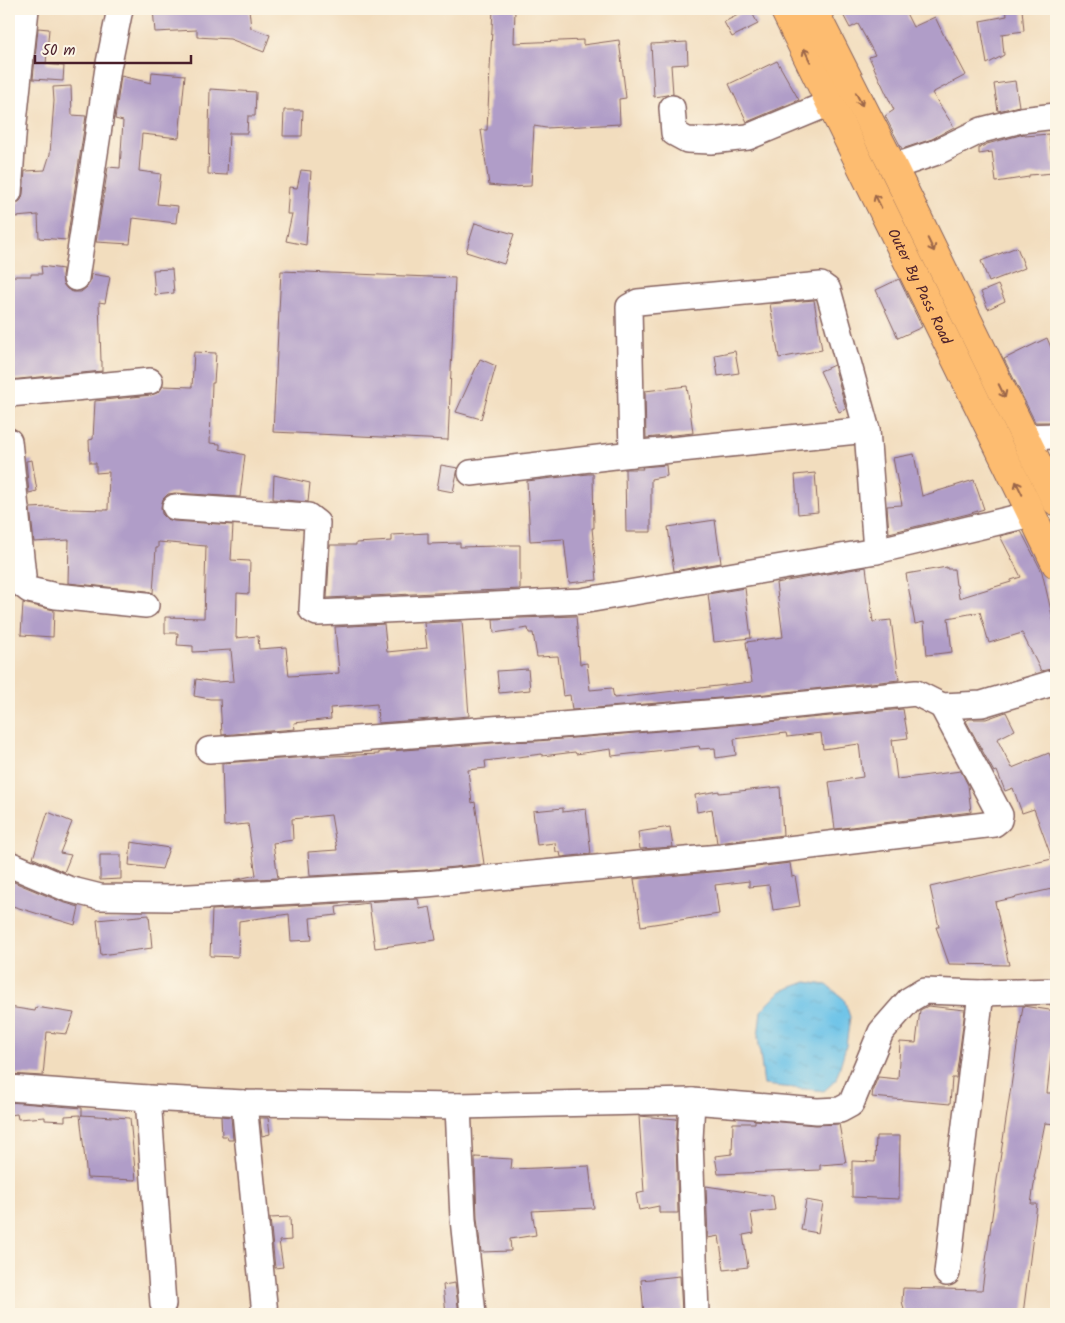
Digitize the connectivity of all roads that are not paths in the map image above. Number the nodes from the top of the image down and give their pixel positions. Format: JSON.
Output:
{"nodes":[{"id":1,"x":26,"y":9,"type":"edge"},
{"id":2,"x":120,"y":9,"type":"edge"},
{"id":3,"x":784,"y":9,"type":"edge"},
{"id":4,"x":813,"y":9,"type":"edge"},
{"id":5,"x":830,"y":103,"type":"junction"},
{"id":6,"x":672,"y":108,"type":"dead end"},
{"id":7,"x":1056,"y":116,"type":"edge"},
{"id":8,"x":893,"y":167,"type":"junction"},
{"id":9,"x":9,"y":192,"type":"edge"},
{"id":10,"x":76,"y":278,"type":"dead end"},
{"id":11,"x":150,"y":381,"type":"dead end"},
{"id":12,"x":9,"y":394,"type":"edge"},
{"id":13,"x":867,"y":430,"type":"junction"},
{"id":14,"x":1056,"y":436,"type":"edge"},
{"id":15,"x":1024,"y":437,"type":"junction"},
{"id":16,"x":9,"y":441,"type":"edge"},
{"id":17,"x":632,"y":454,"type":"junction"},
{"id":18,"x":471,"y":473,"type":"dead end"},
{"id":19,"x":1056,"y":501,"type":"edge"},
{"id":20,"x":176,"y":508,"type":"dead end"},
{"id":21,"x":1032,"y":514,"type":"junction"},
{"id":22,"x":876,"y":551,"type":"junction"},
{"id":23,"x":1056,"y":564,"type":"edge"},
{"id":24,"x":12,"y":579,"type":"edge"},
{"id":25,"x":146,"y":605,"type":"dead end"},
{"id":26,"x":1056,"y":682,"type":"edge"},
{"id":27,"x":942,"y":706,"type":"junction"},
{"id":28,"x":209,"y":750,"type":"dead end"},
{"id":29,"x":9,"y":864,"type":"edge"},
{"id":30,"x":1056,"y":991,"type":"edge"},
{"id":31,"x":981,"y":993,"type":"junction"},
{"id":32,"x":9,"y":1088,"type":"edge"},
{"id":33,"x":148,"y":1098,"type":"junction"},
{"id":34,"x":692,"y":1101,"type":"junction"},
{"id":35,"x":244,"y":1103,"type":"junction"},
{"id":36,"x":458,"y":1106,"type":"junction"},
{"id":37,"x":947,"y":1273,"type":"dead end"},
{"id":38,"x":163,"y":1304,"type":"dead end"},
{"id":39,"x":265,"y":1314,"type":"edge"},
{"id":40,"x":474,"y":1314,"type":"edge"},
{"id":41,"x":696,"y":1314,"type":"edge"}],
"edges":[{"from":1,"to":9,"type":"street"},
{"from":2,"to":10,"type":"street"},
{"from":5,"to":3,"type":"main road","name":"Outer By Pass Road","one_way":true},
{"from":4,"to":8,"type":"main road","name":"Outer By Pass Road","one_way":true},
{"from":5,"to":6,"type":"street"},
{"from":21,"to":5,"type":"main road","name":"Outer By Pass Road","one_way":true},
{"from":7,"to":8,"type":"street"},
{"from":8,"to":15,"type":"main road","name":"Outer By Pass Road","one_way":true},
{"from":11,"to":12,"type":"street"},
{"from":13,"to":17,"type":"street"},
{"from":13,"to":17,"type":"street"},
{"from":13,"to":22,"type":"street"},
{"from":14,"to":15,"type":"street"},
{"from":15,"to":19,"type":"main road","name":"Outer By Pass Road"},
{"from":16,"to":24,"type":"street"},
{"from":17,"to":18,"type":"street"},
{"from":20,"to":22,"type":"street"},
{"from":21,"to":22,"type":"street"},
{"from":21,"to":23,"type":"main road","name":"Outer By Pass Road"},
{"from":24,"to":25,"type":"street"},
{"from":26,"to":27,"type":"street"},
{"from":27,"to":28,"type":"street"},
{"from":27,"to":29,"type":"street"},
{"from":30,"to":31,"type":"street"},
{"from":31,"to":34,"type":"street"},
{"from":31,"to":37,"type":"street"},
{"from":32,"to":33,"type":"street"},
{"from":33,"to":35,"type":"street"},
{"from":33,"to":38,"type":"street"},
{"from":34,"to":36,"type":"street"},
{"from":34,"to":41,"type":"street"},
{"from":35,"to":36,"type":"street"},
{"from":35,"to":39,"type":"street"},
{"from":36,"to":40,"type":"street"}]}
